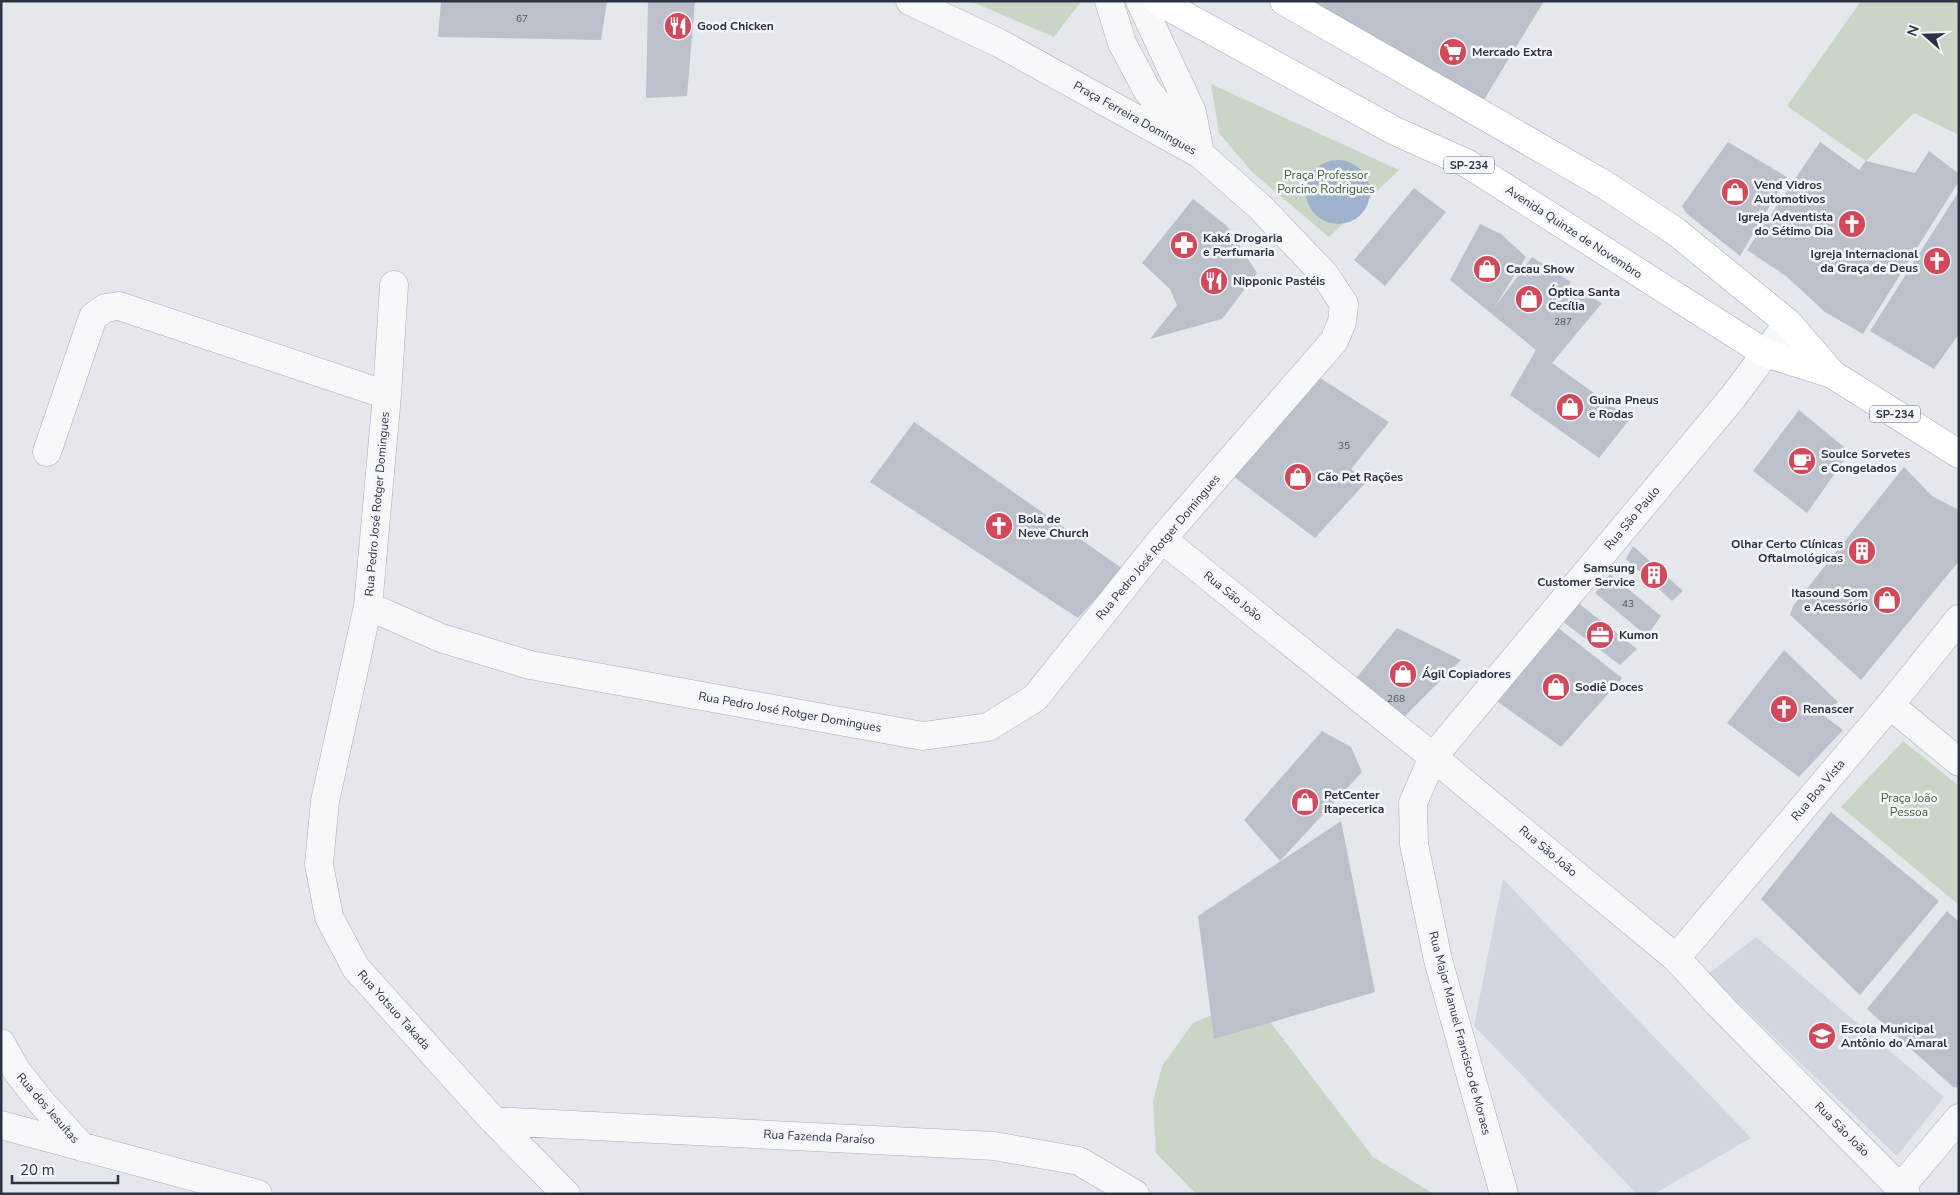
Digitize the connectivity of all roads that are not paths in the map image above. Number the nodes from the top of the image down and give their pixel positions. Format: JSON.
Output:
{"nodes":[{"id":1,"x":910,"y":1,"type":"edge"},
{"id":2,"x":1109,"y":1,"type":"edge"},
{"id":3,"x":1140,"y":1,"type":"edge"},
{"id":4,"x":1158,"y":1,"type":"edge"},
{"id":5,"x":1284,"y":1,"type":"edge"},
{"id":6,"x":1200,"y":154,"type":"junction"},
{"id":7,"x":394,"y":285,"type":"dead end"},
{"id":8,"x":1344,"y":304,"type":"joint"},
{"id":9,"x":1788,"y":323,"type":"junction"},
{"id":10,"x":1765,"y":353,"type":"junction"},
{"id":11,"x":1832,"y":374,"type":"junction"},
{"id":12,"x":387,"y":395,"type":"junction"},
{"id":13,"x":47,"y":452,"type":"dead end"},
{"id":14,"x":1959,"y":454,"type":"edge"},
{"id":15,"x":1162,"y":539,"type":"junction"},
{"id":16,"x":368,"y":606,"type":"junction"},
{"id":17,"x":1959,"y":619,"type":"edge"},
{"id":18,"x":1890,"y":705,"type":"junction"},
{"id":19,"x":1433,"y":756,"type":"junction"},
{"id":20,"x":1959,"y":762,"type":"edge"},
{"id":21,"x":1676,"y":958,"type":"junction"},
{"id":22,"x":1,"y":1043,"type":"edge"},
{"id":23,"x":1959,"y":1118,"type":"edge"},
{"id":24,"x":494,"y":1121,"type":"junction"},
{"id":25,"x":1,"y":1125,"type":"edge"},
{"id":26,"x":82,"y":1147,"type":"junction"},
{"id":27,"x":1903,"y":1191,"type":"edge"},
{"id":28,"x":258,"y":1194,"type":"edge"},
{"id":29,"x":566,"y":1194,"type":"edge"},
{"id":30,"x":1134,"y":1194,"type":"edge"},
{"id":31,"x":1504,"y":1194,"type":"edge"}],
"edges":[{"from":1,"to":6,"type":"street","name":"Praça Ferreira Domingues"},
{"from":2,"to":6,"type":"street"},
{"from":3,"to":6,"type":"street"},
{"from":4,"to":10,"type":"main road","name":"Avenida Quinze de Novembro","number":"SP-234"},
{"from":5,"to":9,"type":"main road","name":"Avenida Quinze de Novembro","number":"SP-234"},
{"from":6,"to":8,"type":"street","name":"Praça Ferreira Domingues"},
{"from":7,"to":12,"type":"street","name":"Rua Pedro José Rotger Domingues"},
{"from":8,"to":15,"type":"street","name":"Rua Pedro José Rotger Domingues"},
{"from":9,"to":10,"type":"street","name":"Rua São Paulo"},
{"from":9,"to":11,"type":"main road","name":"Avenida Quinze de Novembro","number":"SP-234"},
{"from":10,"to":11,"type":"main road","name":"Avenida Quinze de Novembro","number":"SP-234"},
{"from":10,"to":19,"type":"street","name":"Rua São Paulo"},
{"from":11,"to":14,"type":"main road","name":"Avenida Quinze de Novembro","number":"SP-234"},
{"from":12,"to":13,"type":"street"},
{"from":12,"to":16,"type":"street","name":"Rua Pedro José Rotger Domingues"},
{"from":15,"to":16,"type":"street","name":"Rua Pedro José Rotger Domingues"},
{"from":15,"to":19,"type":"street","name":"Rua São João"},
{"from":16,"to":24,"type":"street","name":"Rua Yotsuo Takada"},
{"from":17,"to":18,"type":"street","name":"Rua Boa Vista"},
{"from":18,"to":20,"type":"street"},
{"from":18,"to":21,"type":"street","name":"Rua Boa Vista"},
{"from":19,"to":21,"type":"street","name":"Rua São João"},
{"from":19,"to":31,"type":"street","name":"Rua Major Manuel Francisco de Moraes"},
{"from":21,"to":27,"type":"street","name":"Rua São João"},
{"from":22,"to":26,"type":"street","name":"Rua dos Jesuítas"},
{"from":23,"to":27,"type":"street"},
{"from":24,"to":29,"type":"street","name":"Rua Yotsuo Takada"},
{"from":24,"to":30,"type":"street","name":"Rua Fazenda Paraíso"},
{"from":25,"to":26,"type":"street"},
{"from":26,"to":28,"type":"street"}]}
